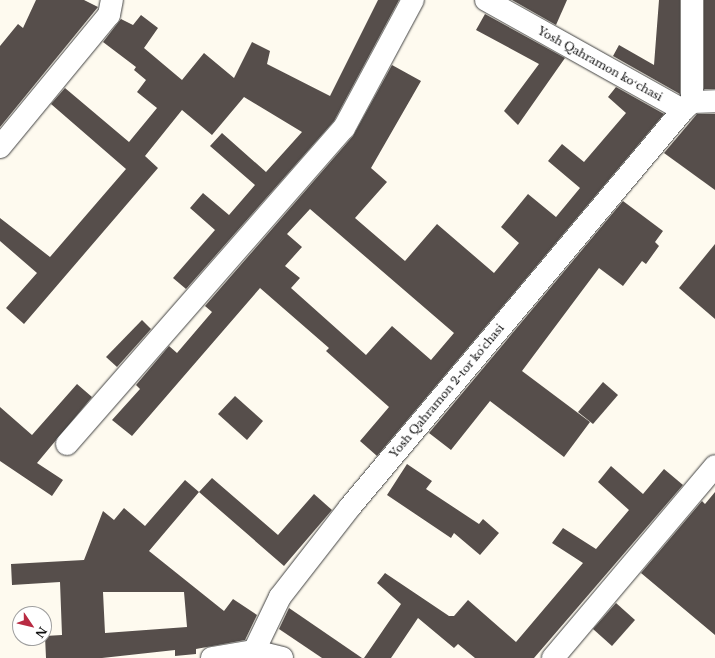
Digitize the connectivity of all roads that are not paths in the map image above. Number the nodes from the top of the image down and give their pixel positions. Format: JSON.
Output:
{"nodes":[{"id":1,"x":112,"y":0,"type":"edge"},
{"id":2,"x":413,"y":0,"type":"edge"},
{"id":3,"x":486,"y":0,"type":"edge"},
{"id":4,"x":692,"y":0,"type":"edge"},
{"id":5,"x":715,"y":101,"type":"edge"},
{"id":6,"x":688,"y":106,"type":"junction"},
{"id":7,"x":0,"y":147,"type":"edge"},
{"id":8,"x":67,"y":444,"type":"dead end"},
{"id":9,"x":715,"y":466,"type":"edge"},
{"id":10,"x":254,"y":651,"type":"junction"},
{"id":11,"x":212,"y":658,"type":"edge"},
{"id":12,"x":282,"y":658,"type":"edge"},
{"id":13,"x":553,"y":658,"type":"edge"}],
"edges":[{"from":1,"to":7,"type":"street"},
{"from":2,"to":8,"type":"street"},
{"from":3,"to":6,"type":"street","name":"Yosh Qahramon koʻchasi"},
{"from":4,"to":6,"type":"street"},
{"from":5,"to":6,"type":"street"},
{"from":6,"to":10,"type":"street","name":"Yosh Qahramon 2-tor koʼchasi"},
{"from":9,"to":13,"type":"street"},
{"from":10,"to":11,"type":"street"},
{"from":10,"to":12,"type":"street"}]}
